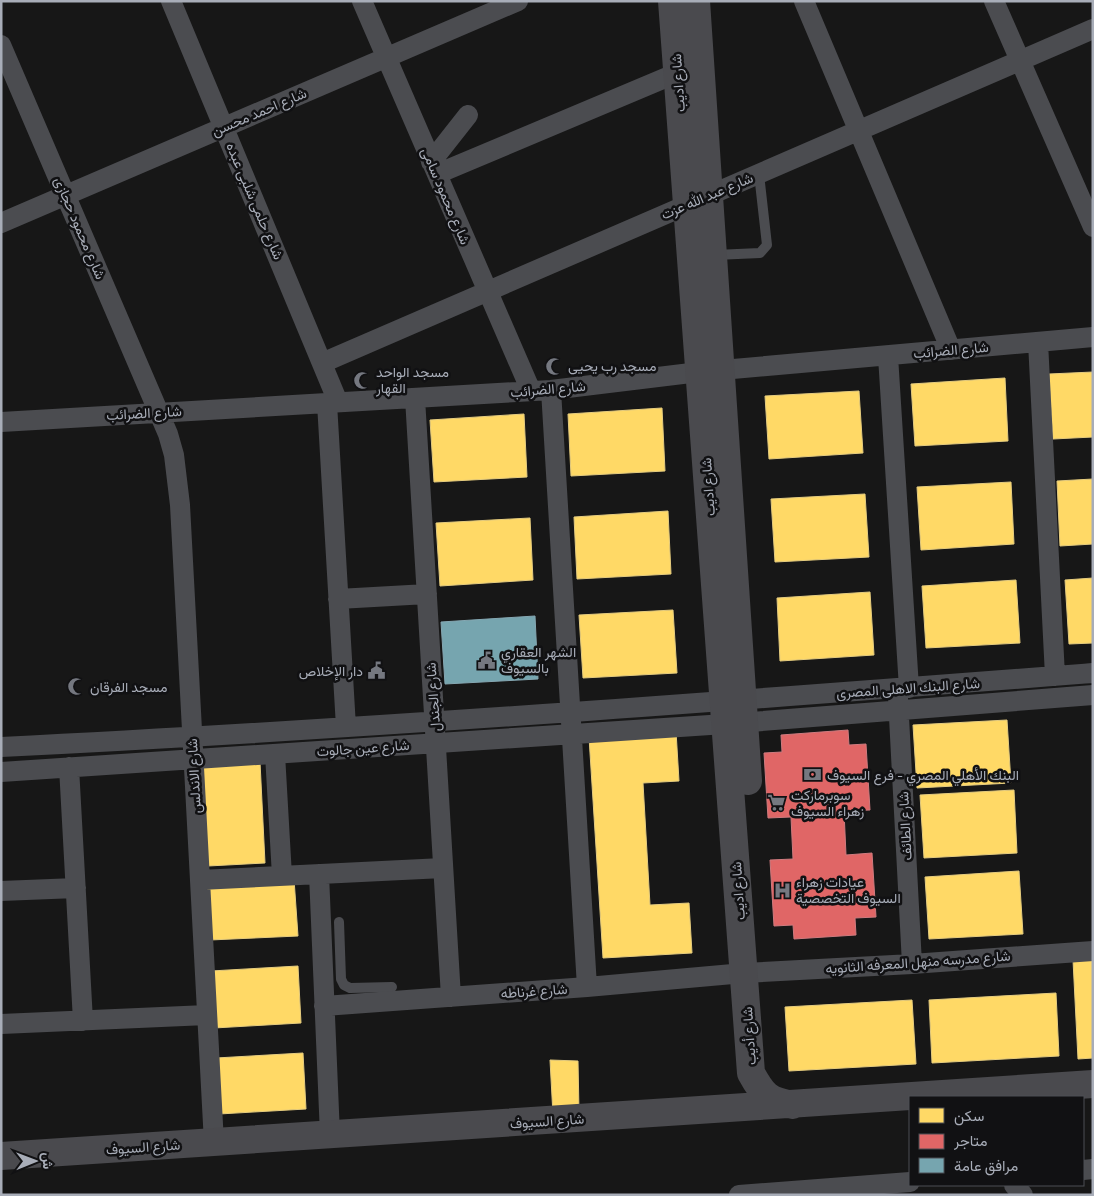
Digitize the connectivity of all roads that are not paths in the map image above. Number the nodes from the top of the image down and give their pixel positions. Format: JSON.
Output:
{"nodes":[{"id":1,"x":171,"y":1,"type":"edge"},
{"id":2,"x":362,"y":1,"type":"edge"},
{"id":3,"x":518,"y":1,"type":"edge"},
{"id":4,"x":672,"y":1,"type":"edge"},
{"id":5,"x":696,"y":1,"type":"edge"},
{"id":6,"x":804,"y":1,"type":"edge"},
{"id":7,"x":994,"y":1,"type":"edge"},
{"id":8,"x":1093,"y":29,"type":"edge"},
{"id":9,"x":1,"y":44,"type":"edge"},
{"id":10,"x":387,"y":58,"type":"junction"},
{"id":11,"x":1020,"y":60,"type":"junction"},
{"id":12,"x":677,"y":73,"type":"junction"},
{"id":13,"x":468,"y":115,"type":"dead end"},
{"id":14,"x":224,"y":128,"type":"junction"},
{"id":15,"x":858,"y":130,"type":"junction"},
{"id":16,"x":434,"y":168,"type":"junction"},
{"id":17,"x":759,"y":174,"type":"junction"},
{"id":18,"x":66,"y":195,"type":"junction"},
{"id":19,"x":698,"y":200,"type":"junction"},
{"id":20,"x":1,"y":223,"type":"edge"},
{"id":21,"x":1093,"y":227,"type":"edge"},
{"id":22,"x":714,"y":255,"type":"junction"},
{"id":23,"x":487,"y":292,"type":"junction"},
{"id":24,"x":1093,"y":337,"type":"edge"},
{"id":25,"x":1038,"y":342,"type":"junction"},
{"id":26,"x":951,"y":350,"type":"junction"},
{"id":27,"x":888,"y":356,"type":"junction"},
{"id":28,"x":322,"y":363,"type":"junction"},
{"id":29,"x":710,"y":372,"type":"junction"},
{"id":30,"x":541,"y":390,"type":"junction"},
{"id":31,"x":415,"y":398,"type":"junction"},
{"id":32,"x":332,"y":402,"type":"junction"},
{"id":33,"x":158,"y":412,"type":"junction"},
{"id":34,"x":1,"y":422,"type":"edge"},
{"id":35,"x":427,"y":594,"type":"junction"},
{"id":36,"x":338,"y":599,"type":"junction"},
{"id":37,"x":1093,"y":673,"type":"edge"},
{"id":38,"x":1055,"y":676,"type":"junction"},
{"id":39,"x":903,"y":688,"type":"junction"},
{"id":40,"x":1093,"y":695,"type":"edge"},
{"id":41,"x":899,"y":710,"type":"junction"},
{"id":42,"x":570,"y":712,"type":"junction"},
{"id":43,"x":734,"y":712,"type":"junction"},
{"id":44,"x":434,"y":721,"type":"junction"},
{"id":45,"x":346,"y":727,"type":"junction"},
{"id":46,"x":572,"y":734,"type":"junction"},
{"id":47,"x":192,"y":737,"type":"junction"},
{"id":48,"x":436,"y":743,"type":"junction"},
{"id":49,"x":1,"y":747,"type":"edge"},
{"id":50,"x":275,"y":754,"type":"junction"},
{"id":51,"x":194,"y":760,"type":"junction"},
{"id":52,"x":69,"y":768,"type":"junction"},
{"id":53,"x":1,"y":772,"type":"edge"},
{"id":54,"x":443,"y":868,"type":"junction"},
{"id":55,"x":319,"y":874,"type":"junction"},
{"id":56,"x":282,"y":876,"type":"junction"},
{"id":57,"x":200,"y":880,"type":"junction"},
{"id":58,"x":76,"y":888,"type":"junction"},
{"id":59,"x":1,"y":891,"type":"edge"},
{"id":60,"x":338,"y":922,"type":"dead end"},
{"id":61,"x":330,"y":936,"type":"junction"},
{"id":62,"x":1093,"y":951,"type":"edge"},
{"id":63,"x":912,"y":964,"type":"junction"},
{"id":64,"x":752,"y":972,"type":"junction"},
{"id":65,"x":392,"y":987,"type":"dead end"},
{"id":66,"x":587,"y":988,"type":"junction"},
{"id":67,"x":451,"y":997,"type":"junction"},
{"id":68,"x":324,"y":1006,"type":"junction"},
{"id":69,"x":207,"y":1015,"type":"junction"},
{"id":70,"x":84,"y":1021,"type":"junction"},
{"id":71,"x":1,"y":1024,"type":"edge"},
{"id":72,"x":1093,"y":1084,"type":"edge"},
{"id":73,"x":922,"y":1096,"type":"edge"},
{"id":74,"x":909,"y":1097,"type":"edge"},
{"id":75,"x":793,"y":1105,"type":"junction"},
{"id":76,"x":330,"y":1135,"type":"junction"},
{"id":77,"x":214,"y":1143,"type":"junction"},
{"id":78,"x":1,"y":1156,"type":"edge"},
{"id":79,"x":909,"y":1182,"type":"edge"},
{"id":80,"x":797,"y":1193,"type":"edge"},
{"id":81,"x":739,"y":1195,"type":"edge"}],
"edges":[{"from":1,"to":14,"type":"street","name":"شارع حلمى شلبى عبده"},
{"from":2,"to":10,"type":"street","name":"شارع محمود سامى"},
{"from":3,"to":10,"type":"street","name":"شارع احمد محسن"},
{"from":4,"to":12,"type":"main road","name":"شارع اديب"},
{"from":5,"to":19,"type":"main road","name":"شارع اديب"},
{"from":6,"to":15,"type":"street"},
{"from":7,"to":11,"type":"street"},
{"from":8,"to":11,"type":"street","name":"شارع عبد الله عزت"},
{"from":9,"to":18,"type":"street","name":"شارع محمود حجازى"},
{"from":10,"to":14,"type":"street","name":"شارع احمد محسن"},
{"from":10,"to":16,"type":"street","name":"شارع محمود سامى"},
{"from":11,"to":15,"type":"street","name":"شارع عبد الله عزت"},
{"from":11,"to":21,"type":"street"},
{"from":12,"to":16,"type":"street"},
{"from":12,"to":19,"type":"main road","name":"شارع اديب"},
{"from":13,"to":16,"type":"street"},
{"from":14,"to":18,"type":"street","name":"شارع احمد محسن"},
{"from":14,"to":28,"type":"street","name":"شارع حلمى شلبى عبده"},
{"from":15,"to":17,"type":"street","name":"شارع عبد الله عزت"},
{"from":15,"to":26,"type":"street"},
{"from":16,"to":23,"type":"street","name":"شارع محمود سامى"},
{"from":17,"to":19,"type":"street","name":"شارع عبد الله عزت"},
{"from":17,"to":22,"type":"lane"},
{"from":18,"to":20,"type":"street","name":"شارع احمد محسن"},
{"from":18,"to":33,"type":"street","name":"شارع محمود حجازى"},
{"from":19,"to":22,"type":"main road","name":"شارع اديب"},
{"from":19,"to":23,"type":"street","name":"شارع عبد الله عزت"},
{"from":19,"to":29,"type":"main road","name":"شارع اديب"},
{"from":22,"to":29,"type":"main road","name":"شارع اديب"},
{"from":23,"to":28,"type":"street","name":"شارع عبد الله عزت"},
{"from":23,"to":30,"type":"street","name":"شارع محمود سامى"},
{"from":24,"to":25,"type":"street","name":"شارع الضرائب"},
{"from":25,"to":26,"type":"street","name":"شارع الضرائب"},
{"from":25,"to":38,"type":"street"},
{"from":26,"to":27,"type":"street","name":"شارع الضرائب"},
{"from":27,"to":29,"type":"street","name":"شارع الضرائب"},
{"from":27,"to":39,"type":"street","name":"شارع الطائف"},
{"from":28,"to":32,"type":"street","name":"شارع حلمى شلبى عبده"},
{"from":29,"to":30,"type":"street","name":"شارع الضرائب"},
{"from":29,"to":43,"type":"main road","name":"شارع اديب"},
{"from":30,"to":31,"type":"street","name":"شارع الضرائب"},
{"from":30,"to":42,"type":"street"},
{"from":31,"to":32,"type":"street","name":"شارع الضرائب"},
{"from":31,"to":35,"type":"street","name":"شارع الجندل"},
{"from":32,"to":33,"type":"street","name":"شارع الضرائب"},
{"from":32,"to":36,"type":"street","name":"شارع حلمى شلبى عبده"},
{"from":33,"to":34,"type":"street","name":"شارع الضرائب"},
{"from":33,"to":47,"type":"street","name":"شارع الاندلس"},
{"from":35,"to":36,"type":"street"},
{"from":35,"to":44,"type":"street","name":"شارع الجندل"},
{"from":36,"to":45,"type":"street","name":"شارع حلمى شلبى عبده"},
{"from":37,"to":38,"type":"street","name":"شارع البنك الاهلى المصرى"},
{"from":38,"to":39,"type":"street","name":"شارع البنك الاهلى المصرى"},
{"from":39,"to":41,"type":"street","name":"شارع الطائف"},
{"from":39,"to":43,"type":"street","name":"شارع البنك الاهلى المصرى"},
{"from":40,"to":41,"type":"street","name":"شارع البنك الاهلى المصرى"},
{"from":41,"to":43,"type":"street","name":"شارع البنك الاهلى المصرى"},
{"from":41,"to":63,"type":"street","name":"شارع الطائف"},
{"from":42,"to":43,"type":"street","name":"شارع عين جالوت"},
{"from":42,"to":44,"type":"street","name":"شارع عين جالوت"},
{"from":42,"to":46,"type":"street"},
{"from":43,"to":46,"type":"street","name":"شارع عين جالوت"},
{"from":43,"to":64,"type":"main road","name":"شارع اديب"},
{"from":44,"to":45,"type":"street","name":"شارع عين جالوت"},
{"from":44,"to":48,"type":"street","name":"شارع الجندل"},
{"from":45,"to":47,"type":"street","name":"شارع عين جالوت"},
{"from":46,"to":48,"type":"street","name":"شارع عين جالوت"},
{"from":46,"to":66,"type":"street"},
{"from":47,"to":49,"type":"street","name":"شارع عين جالوت"},
{"from":47,"to":51,"type":"street","name":"شارع الاندلس"},
{"from":48,"to":50,"type":"street","name":"شارع عين جالوت"},
{"from":48,"to":54,"type":"street","name":"شارع الجندل"},
{"from":50,"to":51,"type":"street","name":"شارع عين جالوت"},
{"from":50,"to":56,"type":"street"},
{"from":51,"to":52,"type":"street","name":"شارع عين جالوت"},
{"from":51,"to":57,"type":"street","name":"شارع الاندلس"},
{"from":52,"to":53,"type":"street","name":"شارع عين جالوت"},
{"from":52,"to":58,"type":"street"},
{"from":54,"to":55,"type":"street"},
{"from":54,"to":67,"type":"street","name":"شارع الجندل"},
{"from":55,"to":56,"type":"street"},
{"from":55,"to":61,"type":"street"},
{"from":56,"to":57,"type":"street"},
{"from":57,"to":69,"type":"street","name":"شارع الاندلس"},
{"from":58,"to":59,"type":"street"},
{"from":58,"to":70,"type":"street"},
{"from":60,"to":61,"type":"lane"},
{"from":61,"to":65,"type":"lane"},
{"from":61,"to":68,"type":"street"},
{"from":62,"to":63,"type":"street","name":"شارع مدرسه منهل المعرفه الثانويه"},
{"from":63,"to":64,"type":"street","name":"شارع مدرسه منهل المعرفه الثانويه"},
{"from":64,"to":66,"type":"street","name":"شارع غرناطه"},
{"from":64,"to":75,"type":"main road","name":"شارع أديب"},
{"from":66,"to":67,"type":"street","name":"شارع غرناطه"},
{"from":67,"to":68,"type":"street","name":"شارع غرناطه"},
{"from":68,"to":76,"type":"street"},
{"from":69,"to":70,"type":"street"},
{"from":69,"to":77,"type":"street","name":"شارع الاندلس"},
{"from":70,"to":71,"type":"street"},
{"from":72,"to":73,"type":"main road","name":"شارع السيوف"},
{"from":74,"to":75,"type":"main road","name":"شارع السيوف"},
{"from":75,"to":76,"type":"main road","name":"شارع السيوف"},
{"from":76,"to":77,"type":"main road","name":"شارع السيوف"},
{"from":77,"to":78,"type":"main road","name":"شارع السيوف"},
{"from":79,"to":80,"type":"street"},
{"from":80,"to":81,"type":"street"}]}
